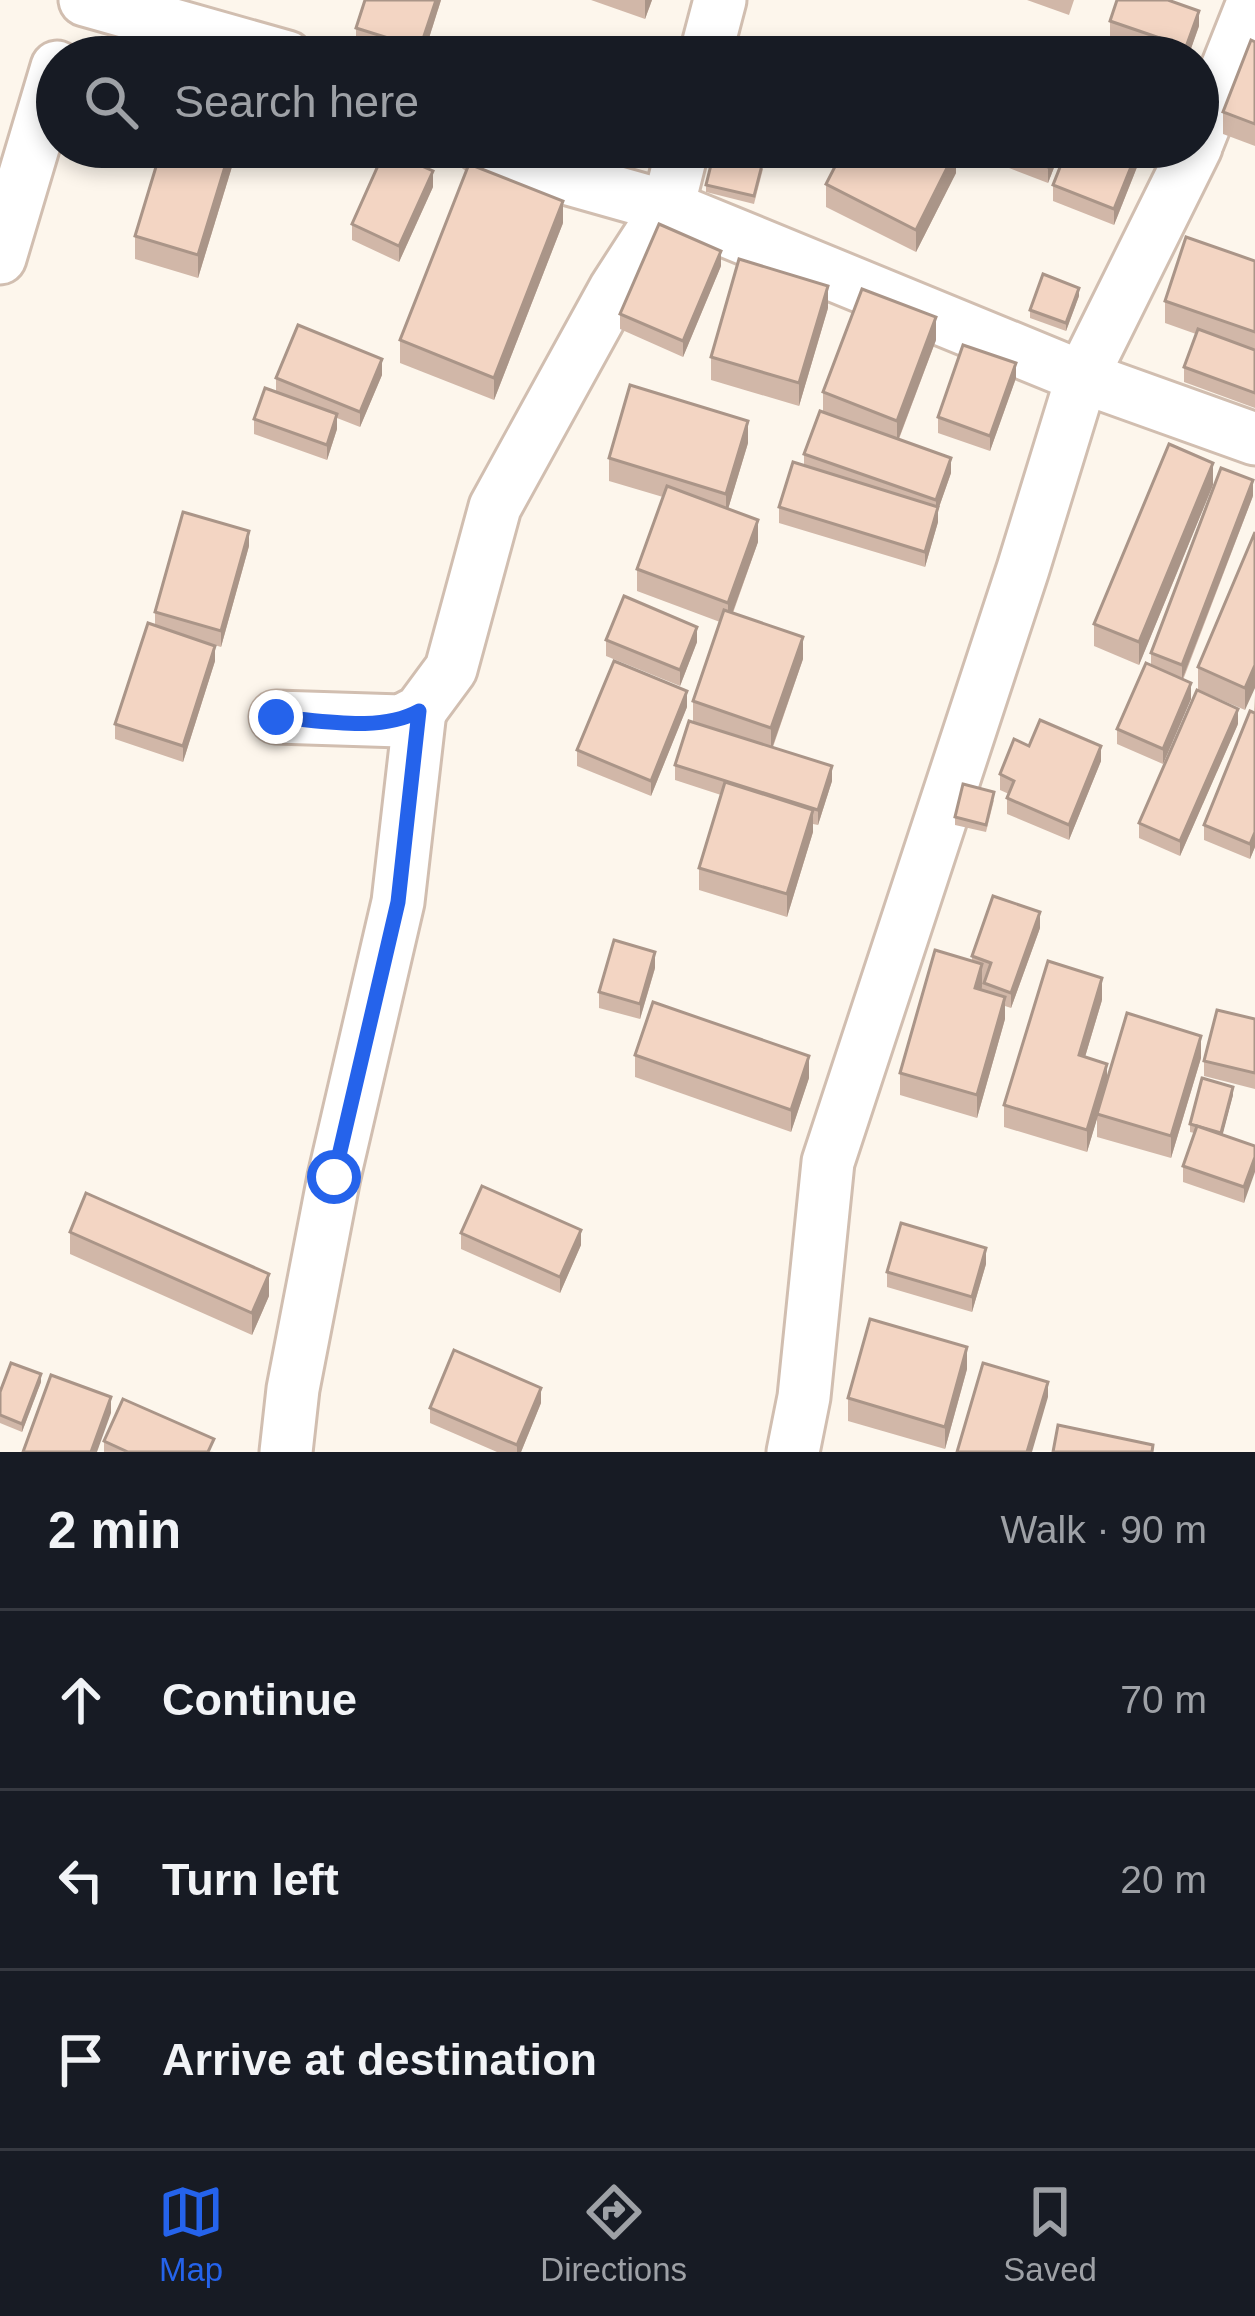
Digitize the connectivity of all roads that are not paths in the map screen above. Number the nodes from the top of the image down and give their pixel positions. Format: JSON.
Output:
{"nodes":[{"id":1,"x":81,"y":0,"type":"edge"},
{"id":2,"x":720,"y":0,"type":"edge"},
{"id":3,"x":1254,"y":0,"type":"edge"},
{"id":4,"x":68,"y":36,"type":"edge"},
{"id":5,"x":211,"y":36,"type":"edge"},
{"id":6,"x":711,"y":36,"type":"edge"},
{"id":7,"x":1219,"y":88,"type":"edge"},
{"id":8,"x":36,"y":137,"type":"edge"},
{"id":9,"x":534,"y":168,"type":"edge"},
{"id":10,"x":678,"y":168,"type":"edge"},
{"id":11,"x":1185,"y":168,"type":"edge"},
{"id":12,"x":668,"y":207,"type":"junction"},
{"id":13,"x":0,"y":258,"type":"edge"},
{"id":14,"x":1082,"y":377,"type":"junction"},
{"id":15,"x":1255,"y":440,"type":"edge"},
{"id":16,"x":419,"y":711,"type":"junction"},
{"id":17,"x":276,"y":717,"type":"dead end"},
{"id":18,"x":286,"y":1452,"type":"edge"},
{"id":19,"x":793,"y":1452,"type":"edge"}],
"edges":[{"from":1,"to":4,"type":"street"},
{"from":1,"to":5,"type":"street"},
{"from":2,"to":6,"type":"street"},
{"from":3,"to":7,"type":"street"},
{"from":8,"to":13,"type":"street"},
{"from":9,"to":12,"type":"street"},
{"from":10,"to":12,"type":"street"},
{"from":11,"to":14,"type":"street"},
{"from":12,"to":14,"type":"street"},
{"from":12,"to":16,"type":"street"},
{"from":14,"to":15,"type":"street"},
{"from":14,"to":19,"type":"street"},
{"from":16,"to":17,"type":"street"},
{"from":16,"to":18,"type":"street"}]}
